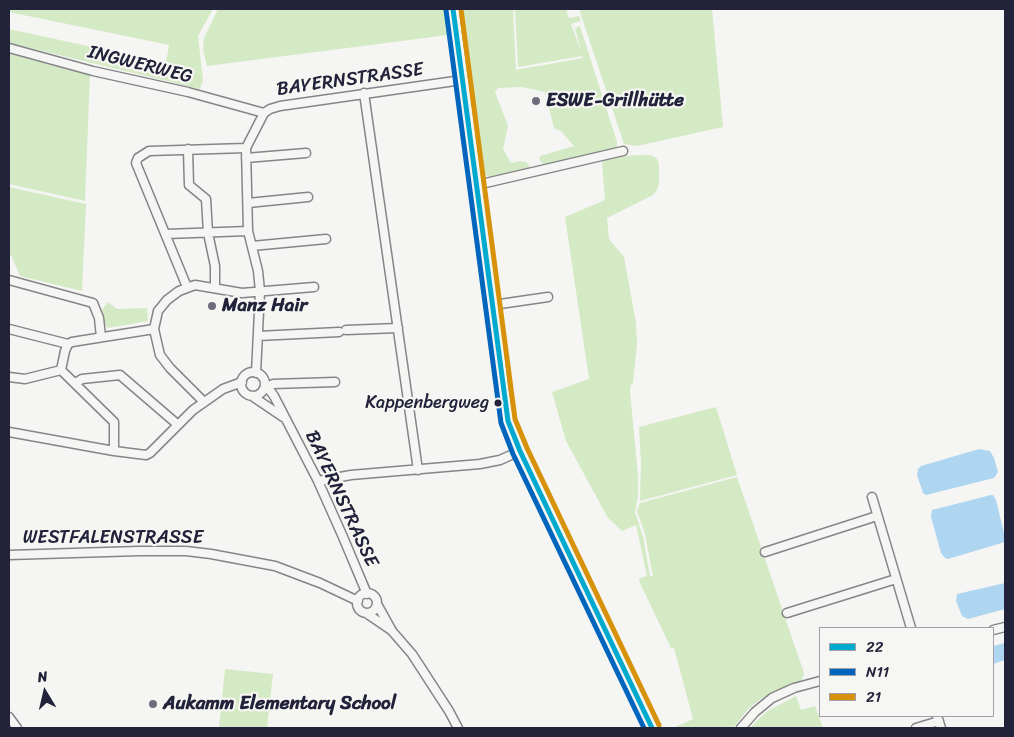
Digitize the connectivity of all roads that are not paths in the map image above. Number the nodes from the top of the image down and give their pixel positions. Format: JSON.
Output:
{"nodes":[{"id":1,"x":453,"y":9,"type":"edge"},
{"id":2,"x":9,"y":48,"type":"edge"},
{"id":3,"x":462,"y":80,"type":"junction"},
{"id":4,"x":364,"y":94,"type":"junction"},
{"id":5,"x":264,"y":113,"type":"junction"},
{"id":6,"x":246,"y":148,"type":"junction"},
{"id":7,"x":188,"y":149,"type":"junction"},
{"id":8,"x":623,"y":151,"type":"dead end"},
{"id":9,"x":306,"y":154,"type":"dead end"},
{"id":10,"x":246,"y":158,"type":"junction"},
{"id":11,"x":477,"y":185,"type":"junction"},
{"id":12,"x":308,"y":197,"type":"dead end"},
{"id":13,"x":248,"y":202,"type":"junction"},
{"id":14,"x":248,"y":231,"type":"junction"},
{"id":15,"x":208,"y":233,"type":"junction"},
{"id":16,"x":166,"y":234,"type":"junction"},
{"id":17,"x":326,"y":239,"type":"dead end"},
{"id":18,"x":252,"y":246,"type":"junction"},
{"id":19,"x":9,"y":280,"type":"edge"},
{"id":20,"x":187,"y":287,"type":"junction"},
{"id":21,"x":314,"y":287,"type":"dead end"},
{"id":22,"x":215,"y":288,"type":"junction"},
{"id":23,"x":260,"y":292,"type":"junction"},
{"id":24,"x":548,"y":296,"type":"dead end"},
{"id":25,"x":493,"y":305,"type":"junction"},
{"id":26,"x":398,"y":328,"type":"junction"},
{"id":27,"x":9,"y":329,"type":"edge"},
{"id":28,"x":154,"y":329,"type":"junction"},
{"id":29,"x":258,"y":336,"type":"junction"},
{"id":30,"x":101,"y":337,"type":"junction"},
{"id":31,"x":68,"y":344,"type":"junction"},
{"id":32,"x":61,"y":370,"type":"junction"},
{"id":33,"x":256,"y":373,"type":"junction"},
{"id":34,"x":9,"y":377,"type":"edge"},
{"id":35,"x":242,"y":382,"type":"junction"},
{"id":36,"x":335,"y":382,"type":"dead end"},
{"id":37,"x":75,"y":383,"type":"junction"},
{"id":38,"x":266,"y":386,"type":"junction"},
{"id":39,"x":252,"y":396,"type":"junction"},
{"id":40,"x":204,"y":402,"type":"junction"},
{"id":41,"x":285,"y":418,"type":"junction"},
{"id":42,"x":177,"y":424,"type":"junction"},
{"id":43,"x":9,"y":432,"type":"edge"},
{"id":44,"x":114,"y":451,"type":"junction"},
{"id":45,"x":520,"y":451,"type":"junction"},
{"id":46,"x":418,"y":470,"type":"junction"},
{"id":47,"x":318,"y":481,"type":"junction"},
{"id":48,"x":872,"y":497,"type":"dead end"},
{"id":49,"x":877,"y":516,"type":"junction"},
{"id":50,"x":764,"y":552,"type":"dead end"},
{"id":51,"x":9,"y":555,"type":"edge"},
{"id":52,"x":896,"y":579,"type":"junction"},
{"id":53,"x":367,"y":594,"type":"junction"},
{"id":54,"x":358,"y":601,"type":"junction"},
{"id":55,"x":377,"y":604,"type":"junction"},
{"id":56,"x":366,"y":613,"type":"junction"},
{"id":57,"x":787,"y":613,"type":"dead end"},
{"id":58,"x":911,"y":627,"type":"edge"},
{"id":59,"x":392,"y":631,"type":"junction"},
{"id":60,"x":819,"y":681,"type":"edge"},
{"id":61,"x":9,"y":717,"type":"edge"},
{"id":62,"x":939,"y":722,"type":"edge"},
{"id":63,"x":17,"y":728,"type":"edge"},
{"id":64,"x":458,"y":728,"type":"edge"},
{"id":65,"x":652,"y":728,"type":"edge"},
{"id":66,"x":741,"y":728,"type":"edge"},
{"id":67,"x":916,"y":728,"type":"edge"}],
"edges":[{"from":1,"to":3,"type":"main road"},
{"from":2,"to":5,"type":"street","name":"INGWERWEG"},
{"from":3,"to":4,"type":"street","name":"BAYERNSTRASSE"},
{"from":3,"to":11,"type":"main road"},
{"from":4,"to":5,"type":"street","name":"BAYERNSTRASSE"},
{"from":4,"to":26,"type":"street"},
{"from":5,"to":6,"type":"street","name":"BAYERNSTRASSE"},
{"from":6,"to":7,"type":"street"},
{"from":6,"to":10,"type":"street","name":"BAYERNSTRASSE"},
{"from":7,"to":15,"type":"street"},
{"from":7,"to":16,"type":"street"},
{"from":8,"to":11,"type":"street"},
{"from":9,"to":10,"type":"street"},
{"from":10,"to":13,"type":"street","name":"BAYERNSTRASSE"},
{"from":11,"to":25,"type":"main road"},
{"from":12,"to":13,"type":"street"},
{"from":13,"to":14,"type":"street","name":"BAYERNSTRASSE"},
{"from":14,"to":15,"type":"street"},
{"from":14,"to":18,"type":"street","name":"BAYERNSTRASSE"},
{"from":15,"to":16,"type":"street"},
{"from":15,"to":22,"type":"street"},
{"from":16,"to":20,"type":"street"},
{"from":17,"to":18,"type":"street"},
{"from":18,"to":23,"type":"street","name":"BAYERNSTRASSE"},
{"from":19,"to":30,"type":"street"},
{"from":20,"to":22,"type":"street"},
{"from":20,"to":28,"type":"street"},
{"from":21,"to":23,"type":"street"},
{"from":22,"to":23,"type":"street"},
{"from":23,"to":29,"type":"street","name":"BAYERNSTRASSE"},
{"from":24,"to":25,"type":"street"},
{"from":25,"to":45,"type":"main road"},
{"from":26,"to":29,"type":"street"},
{"from":26,"to":46,"type":"street"},
{"from":27,"to":31,"type":"street"},
{"from":28,"to":30,"type":"street"},
{"from":28,"to":40,"type":"street"},
{"from":29,"to":33,"type":"street","name":"BAYERNSTRASSE"},
{"from":30,"to":31,"type":"street"},
{"from":31,"to":32,"type":"street"},
{"from":32,"to":34,"type":"street"},
{"from":32,"to":37,"type":"street"},
{"from":33,"to":35,"type":"street"},
{"from":33,"to":38,"type":"street"},
{"from":35,"to":39,"type":"street"},
{"from":35,"to":40,"type":"street"},
{"from":36,"to":38,"type":"street"},
{"from":37,"to":42,"type":"street"},
{"from":37,"to":44,"type":"street"},
{"from":38,"to":39,"type":"street"},
{"from":38,"to":41,"type":"street","name":"BAYERNSTRASSE"},
{"from":39,"to":41,"type":"street","name":"BAYERNSTRASSE"},
{"from":40,"to":42,"type":"street"},
{"from":41,"to":47,"type":"street","name":"BAYERNSTRASSE"},
{"from":42,"to":44,"type":"street"},
{"from":43,"to":44,"type":"street"},
{"from":45,"to":46,"type":"street"},
{"from":45,"to":65,"type":"main road"},
{"from":46,"to":47,"type":"street"},
{"from":47,"to":53,"type":"street","name":"BAYERNSTRASSE"},
{"from":48,"to":49,"type":"street"},
{"from":49,"to":50,"type":"street"},
{"from":49,"to":52,"type":"street"},
{"from":51,"to":54,"type":"street","name":"WESTFALENSTRASSE"},
{"from":52,"to":57,"type":"street"},
{"from":52,"to":58,"type":"street"},
{"from":53,"to":54,"type":"street"},
{"from":53,"to":55,"type":"street"},
{"from":54,"to":56,"type":"street"},
{"from":55,"to":56,"type":"street"},
{"from":55,"to":59,"type":"street"},
{"from":56,"to":59,"type":"street"},
{"from":59,"to":64,"type":"street"},
{"from":60,"to":66,"type":"street"},
{"from":61,"to":63,"type":"street"},
{"from":62,"to":67,"type":"street"}]}
